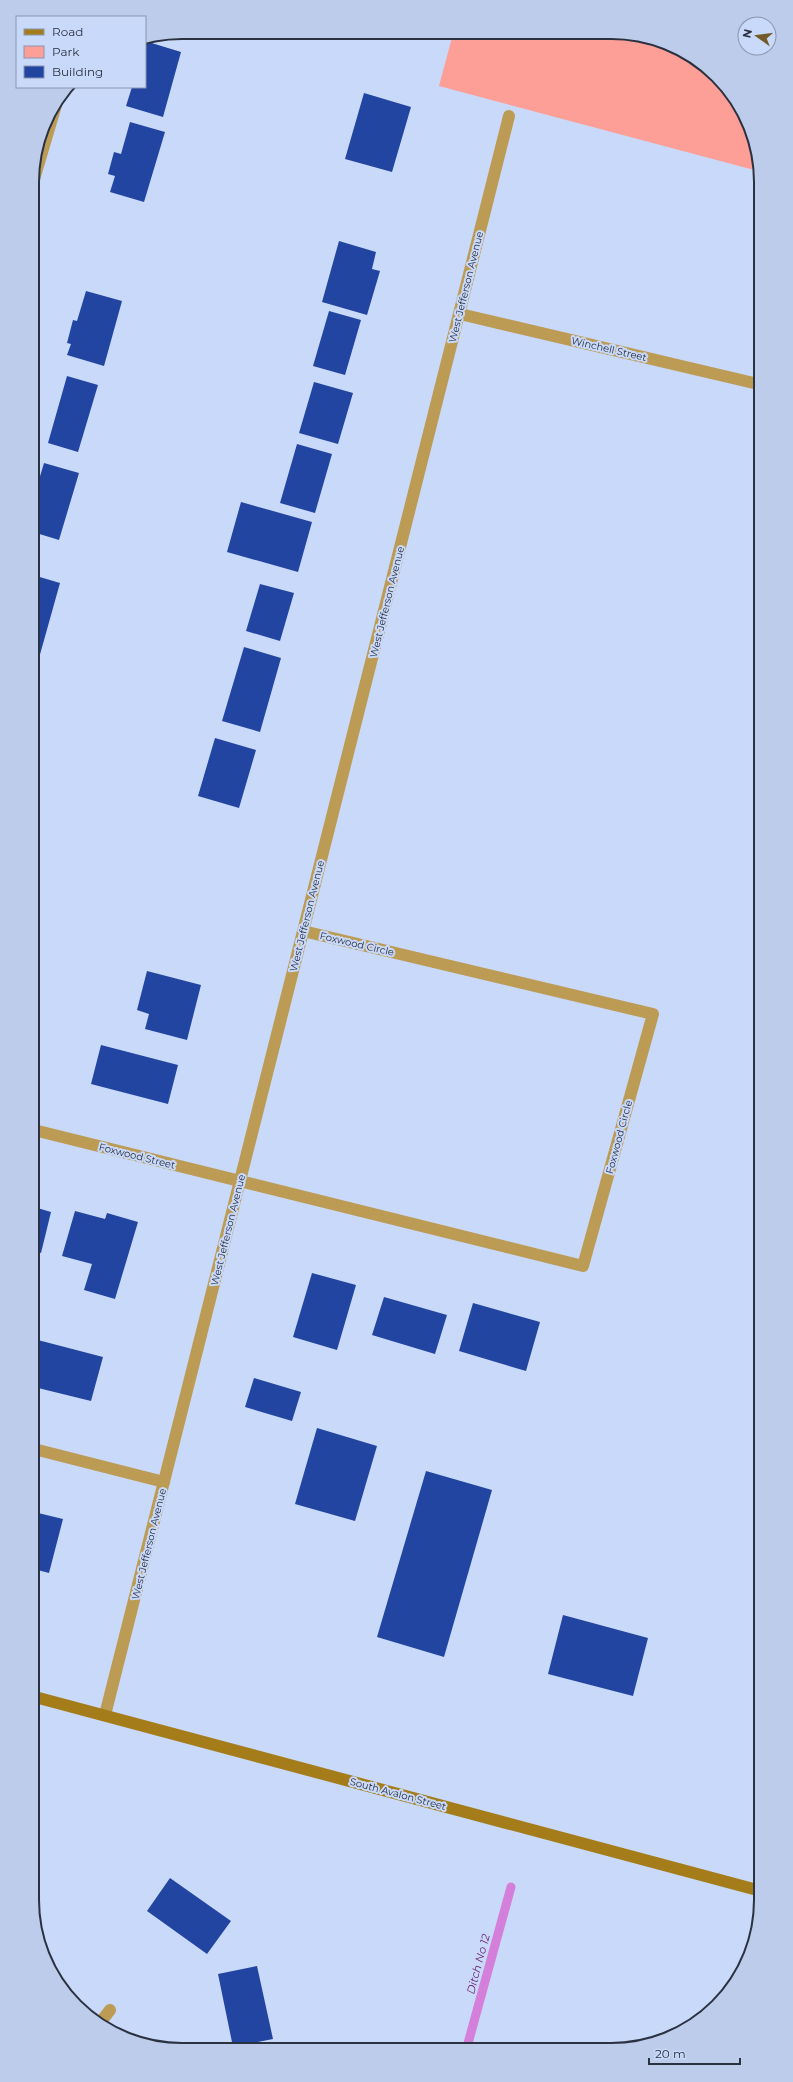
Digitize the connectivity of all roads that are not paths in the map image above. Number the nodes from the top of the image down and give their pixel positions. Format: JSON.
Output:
{"nodes":[{"id":1,"x":510,"y":116,"type":"dead end"},
{"id":2,"x":460,"y":314,"type":"junction"},
{"id":3,"x":754,"y":383,"type":"edge"},
{"id":4,"x":303,"y":931,"type":"junction"},
{"id":5,"x":39,"y":1131,"type":"edge"},
{"id":6,"x":240,"y":1182,"type":"junction"},
{"id":7,"x":39,"y":1450,"type":"edge"},
{"id":8,"x":164,"y":1482,"type":"junction"},
{"id":9,"x":39,"y":1698,"type":"edge"},
{"id":10,"x":105,"y":1715,"type":"junction"},
{"id":11,"x":754,"y":1889,"type":"edge"},
{"id":12,"x":110,"y":2010,"type":"dead end"},
{"id":13,"x":103,"y":2019,"type":"edge"}],
"edges":[{"from":1,"to":2,"type":"street","name":"West Jefferson Avenue"},
{"from":2,"to":3,"type":"street","name":"Winchell Street"},
{"from":2,"to":4,"type":"street","name":"West Jefferson Avenue"},
{"from":4,"to":6,"type":"street","name":"West Jefferson Avenue"},
{"from":4,"to":6,"type":"street","name":"Foxwood Circle"},
{"from":5,"to":6,"type":"street","name":"Foxwood Street"},
{"from":6,"to":8,"type":"street","name":"West Jefferson Avenue"},
{"from":7,"to":8,"type":"street"},
{"from":8,"to":10,"type":"street","name":"West Jefferson Avenue"},
{"from":9,"to":10,"type":"street","name":"South Avalon Street"},
{"from":10,"to":11,"type":"street","name":"South Avalon Street"},
{"from":12,"to":13,"type":"street"}]}
